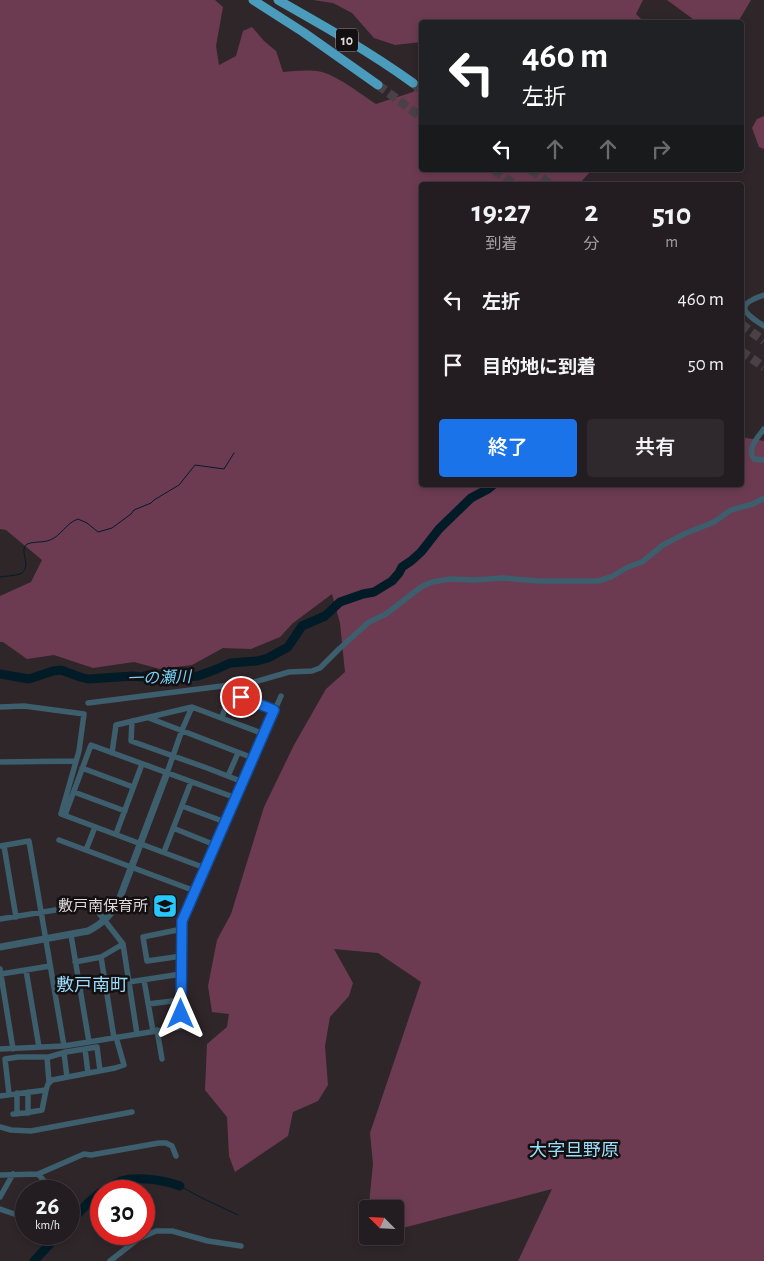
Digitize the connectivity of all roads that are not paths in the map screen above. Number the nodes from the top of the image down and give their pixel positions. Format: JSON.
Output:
{"nodes":[{"id":1,"x":253,"y":0,"type":"edge"},
{"id":2,"x":279,"y":0,"type":"edge"},
{"id":3,"x":412,"y":83,"type":"tunnel mouth"},
{"id":4,"x":378,"y":85,"type":"tunnel mouth"},
{"id":5,"x":764,"y":295,"type":"edge"},
{"id":6,"x":764,"y":326,"type":"edge"},
{"id":7,"x":764,"y":428,"type":"edge"},
{"id":8,"x":764,"y":460,"type":"edge"},
{"id":9,"x":764,"y":498,"type":"edge"},
{"id":10,"x":281,"y":696,"type":"dead end"},
{"id":11,"x":88,"y":703,"type":"dead end"},
{"id":12,"x":0,"y":707,"type":"edge"},
{"id":13,"x":192,"y":707,"type":"junction"},
{"id":14,"x":274,"y":710,"type":"junction"},
{"id":15,"x":222,"y":717,"type":"junction"},
{"id":16,"x":149,"y":718,"type":"junction"},
{"id":17,"x":132,"y":721,"type":"junction"},
{"id":18,"x":182,"y":730,"type":"junction"},
{"id":19,"x":264,"y":734,"type":"junction"},
{"id":20,"x":238,"y":752,"type":"junction"},
{"id":21,"x":112,"y":753,"type":"junction"},
{"id":22,"x":173,"y":755,"type":"junction"},
{"id":23,"x":253,"y":758,"type":"junction"},
{"id":24,"x":76,"y":761,"type":"junction"},
{"id":25,"x":0,"y":762,"type":"edge"},
{"id":26,"x":142,"y":764,"type":"junction"},
{"id":27,"x":82,"y":768,"type":"junction"},
{"id":28,"x":167,"y":773,"type":"junction"},
{"id":29,"x":228,"y":776,"type":"junction"},
{"id":30,"x":191,"y":782,"type":"junction"},
{"id":31,"x":243,"y":782,"type":"junction"},
{"id":32,"x":133,"y":787,"type":"junction"},
{"id":33,"x":74,"y":792,"type":"junction"},
{"id":34,"x":236,"y":798,"type":"junction"},
{"id":35,"x":182,"y":806,"type":"junction"},
{"id":36,"x":125,"y":810,"type":"junction"},
{"id":37,"x":65,"y":815,"type":"junction"},
{"id":38,"x":226,"y":822,"type":"junction"},
{"id":39,"x":95,"y":827,"type":"junction"},
{"id":40,"x":173,"y":828,"type":"junction"},
{"id":41,"x":116,"y":834,"type":"junction"},
{"id":42,"x":58,"y":840,"type":"dead end"},
{"id":43,"x":140,"y":844,"type":"junction"},
{"id":44,"x":215,"y":845,"type":"junction"},
{"id":45,"x":2,"y":846,"type":"edge"},
{"id":46,"x":86,"y":850,"type":"junction"},
{"id":47,"x":164,"y":852,"type":"junction"},
{"id":48,"x":132,"y":867,"type":"junction"},
{"id":49,"x":205,"y":868,"type":"junction"},
{"id":50,"x":195,"y":891,"type":"junction"},
{"id":51,"x":41,"y":912,"type":"junction"},
{"id":52,"x":16,"y":917,"type":"junction"},
{"id":53,"x":0,"y":919,"type":"edge"},
{"id":54,"x":105,"y":920,"type":"junction"},
{"id":55,"x":182,"y":929,"type":"junction"},
{"id":56,"x":71,"y":935,"type":"junction"},
{"id":57,"x":46,"y":940,"type":"junction"},
{"id":58,"x":123,"y":944,"type":"junction"},
{"id":59,"x":0,"y":947,"type":"edge"},
{"id":60,"x":182,"y":956,"type":"junction"},
{"id":61,"x":101,"y":957,"type":"junction"},
{"id":62,"x":75,"y":962,"type":"junction"},
{"id":63,"x":50,"y":966,"type":"junction"},
{"id":64,"x":26,"y":970,"type":"junction"},
{"id":65,"x":0,"y":972,"type":"edge"},
{"id":66,"x":181,"y":974,"type":"junction"},
{"id":67,"x":144,"y":980,"type":"junction"},
{"id":68,"x":129,"y":982,"type":"junction"},
{"id":69,"x":181,"y":1000,"type":"junction"},
{"id":70,"x":148,"y":1004,"type":"junction"},
{"id":71,"x":155,"y":1031,"type":"junction"},
{"id":72,"x":137,"y":1034,"type":"junction"},
{"id":73,"x":115,"y":1038,"type":"junction"},
{"id":74,"x":88,"y":1042,"type":"junction"},
{"id":75,"x":64,"y":1046,"type":"junction"},
{"id":76,"x":38,"y":1047,"type":"junction"},
{"id":77,"x":13,"y":1048,"type":"junction"},
{"id":78,"x":0,"y":1049,"type":"edge"},
{"id":79,"x":86,"y":1049,"type":"junction"},
{"id":80,"x":64,"y":1053,"type":"junction"},
{"id":81,"x":46,"y":1057,"type":"junction"},
{"id":82,"x":162,"y":1059,"type":"dead end"},
{"id":83,"x":100,"y":1071,"type":"junction"},
{"id":84,"x":88,"y":1073,"type":"junction"},
{"id":85,"x":66,"y":1078,"type":"junction"},
{"id":86,"x":49,"y":1082,"type":"junction"},
{"id":87,"x":46,"y":1090,"type":"junction"},
{"id":88,"x":28,"y":1092,"type":"junction"},
{"id":89,"x":17,"y":1093,"type":"junction"},
{"id":90,"x":9,"y":1094,"type":"junction"},
{"id":91,"x":0,"y":1096,"type":"edge"},
{"id":92,"x":132,"y":1112,"type":"dead end"},
{"id":93,"x":28,"y":1113,"type":"junction"},
{"id":94,"x":0,"y":1127,"type":"edge"},
{"id":95,"x":176,"y":1156,"type":"dead end"},
{"id":96,"x":0,"y":1174,"type":"edge"},
{"id":97,"x":13,"y":1174,"type":"junction"},
{"id":98,"x":38,"y":1174,"type":"junction"},
{"id":99,"x":43,"y":1180,"type":"edge"},
{"id":100,"x":0,"y":1197,"type":"edge"},
{"id":101,"x":0,"y":1209,"type":"edge"},
{"id":102,"x":15,"y":1214,"type":"edge"},
{"id":103,"x":241,"y":1246,"type":"dead end"},
{"id":104,"x":110,"y":1261,"type":"edge"}],
"edges":[{"from":1,"to":4,"type":"highway","number":"10"},
{"from":2,"to":3,"type":"highway","number":"10"},
{"from":5,"to":6,"type":"street"},
{"from":7,"to":8,"type":"street"},
{"from":9,"to":11,"type":"street"},
{"from":10,"to":14,"type":"street"},
{"from":12,"to":24,"type":"street"},
{"from":13,"to":15,"type":"street"},
{"from":13,"to":16,"type":"street"},
{"from":13,"to":18,"type":"street"},
{"from":14,"to":15,"type":"street"},
{"from":14,"to":19,"type":"street"},
{"from":15,"to":19,"type":"street"},
{"from":16,"to":17,"type":"street"},
{"from":16,"to":18,"type":"street"},
{"from":17,"to":21,"type":"street"},
{"from":17,"to":22,"type":"street"},
{"from":18,"to":20,"type":"street"},
{"from":18,"to":22,"type":"street"},
{"from":19,"to":23,"type":"street"},
{"from":20,"to":23,"type":"street"},
{"from":20,"to":29,"type":"street"},
{"from":21,"to":26,"type":"street"},
{"from":21,"to":27,"type":"street"},
{"from":22,"to":28,"type":"street"},
{"from":22,"to":29,"type":"street"},
{"from":23,"to":31,"type":"street"},
{"from":24,"to":25,"type":"street"},
{"from":24,"to":37,"type":"street"},
{"from":26,"to":28,"type":"street"},
{"from":26,"to":32,"type":"street"},
{"from":27,"to":32,"type":"street"},
{"from":27,"to":33,"type":"street"},
{"from":28,"to":30,"type":"street"},
{"from":28,"to":43,"type":"street"},
{"from":29,"to":31,"type":"street"},
{"from":30,"to":34,"type":"street"},
{"from":30,"to":35,"type":"street"},
{"from":31,"to":34,"type":"street"},
{"from":32,"to":36,"type":"street"},
{"from":33,"to":36,"type":"street"},
{"from":33,"to":37,"type":"street"},
{"from":34,"to":38,"type":"street"},
{"from":35,"to":38,"type":"street"},
{"from":35,"to":40,"type":"street"},
{"from":36,"to":41,"type":"street"},
{"from":37,"to":39,"type":"street"},
{"from":38,"to":44,"type":"street"},
{"from":39,"to":41,"type":"street"},
{"from":39,"to":46,"type":"street"},
{"from":40,"to":44,"type":"street"},
{"from":40,"to":47,"type":"street"},
{"from":41,"to":43,"type":"street"},
{"from":42,"to":46,"type":"street"},
{"from":43,"to":47,"type":"street"},
{"from":43,"to":48,"type":"street"},
{"from":44,"to":49,"type":"street"},
{"from":45,"to":51,"type":"street"},
{"from":45,"to":52,"type":"street"},
{"from":46,"to":48,"type":"street"},
{"from":47,"to":49,"type":"street"},
{"from":48,"to":50,"type":"street"},
{"from":48,"to":54,"type":"street"},
{"from":49,"to":50,"type":"street"},
{"from":50,"to":55,"type":"street"},
{"from":51,"to":52,"type":"street"},
{"from":51,"to":54,"type":"street"},
{"from":51,"to":57,"type":"street"},
{"from":52,"to":53,"type":"street"},
{"from":54,"to":56,"type":"street"},
{"from":54,"to":58,"type":"street"},
{"from":55,"to":60,"type":"street"},
{"from":55,"to":60,"type":"street"},
{"from":56,"to":57,"type":"street"},
{"from":56,"to":62,"type":"street"},
{"from":57,"to":59,"type":"street"},
{"from":57,"to":63,"type":"street"},
{"from":58,"to":61,"type":"street"},
{"from":58,"to":68,"type":"street"},
{"from":60,"to":66,"type":"street"},
{"from":61,"to":62,"type":"street"},
{"from":61,"to":73,"type":"street"},
{"from":62,"to":74,"type":"street"},
{"from":63,"to":64,"type":"street"},
{"from":63,"to":75,"type":"street"},
{"from":64,"to":65,"type":"street"},
{"from":64,"to":76,"type":"street"},
{"from":65,"to":77,"type":"street"},
{"from":66,"to":67,"type":"street"},
{"from":66,"to":69,"type":"street"},
{"from":67,"to":68,"type":"street"},
{"from":67,"to":70,"type":"street"},
{"from":68,"to":72,"type":"street"},
{"from":69,"to":70,"type":"street"},
{"from":69,"to":71,"type":"street"},
{"from":70,"to":71,"type":"street"},
{"from":71,"to":72,"type":"street"},
{"from":71,"to":82,"type":"street"},
{"from":72,"to":73,"type":"street"},
{"from":73,"to":74,"type":"street"},
{"from":73,"to":83,"type":"street"},
{"from":74,"to":75,"type":"street"},
{"from":75,"to":76,"type":"street"},
{"from":76,"to":77,"type":"street"},
{"from":77,"to":78,"type":"street"},
{"from":79,"to":80,"type":"street"},
{"from":79,"to":83,"type":"street"},
{"from":79,"to":84,"type":"street"},
{"from":80,"to":81,"type":"street"},
{"from":80,"to":85,"type":"street"},
{"from":81,"to":86,"type":"street"},
{"from":81,"to":90,"type":"street"},
{"from":83,"to":84,"type":"street"},
{"from":84,"to":85,"type":"street"},
{"from":85,"to":86,"type":"street"},
{"from":86,"to":87,"type":"street"},
{"from":87,"to":88,"type":"street"},
{"from":87,"to":93,"type":"street"},
{"from":88,"to":89,"type":"street"},
{"from":88,"to":93,"type":"street"},
{"from":89,"to":90,"type":"street"},
{"from":89,"to":93,"type":"street"},
{"from":90,"to":91,"type":"street"},
{"from":92,"to":94,"type":"street"},
{"from":95,"to":98,"type":"street"},
{"from":96,"to":97,"type":"street"},
{"from":97,"to":98,"type":"street"},
{"from":97,"to":100,"type":"street"},
{"from":98,"to":99,"type":"street"},
{"from":101,"to":102,"type":"street"},
{"from":103,"to":104,"type":"street"}]}
